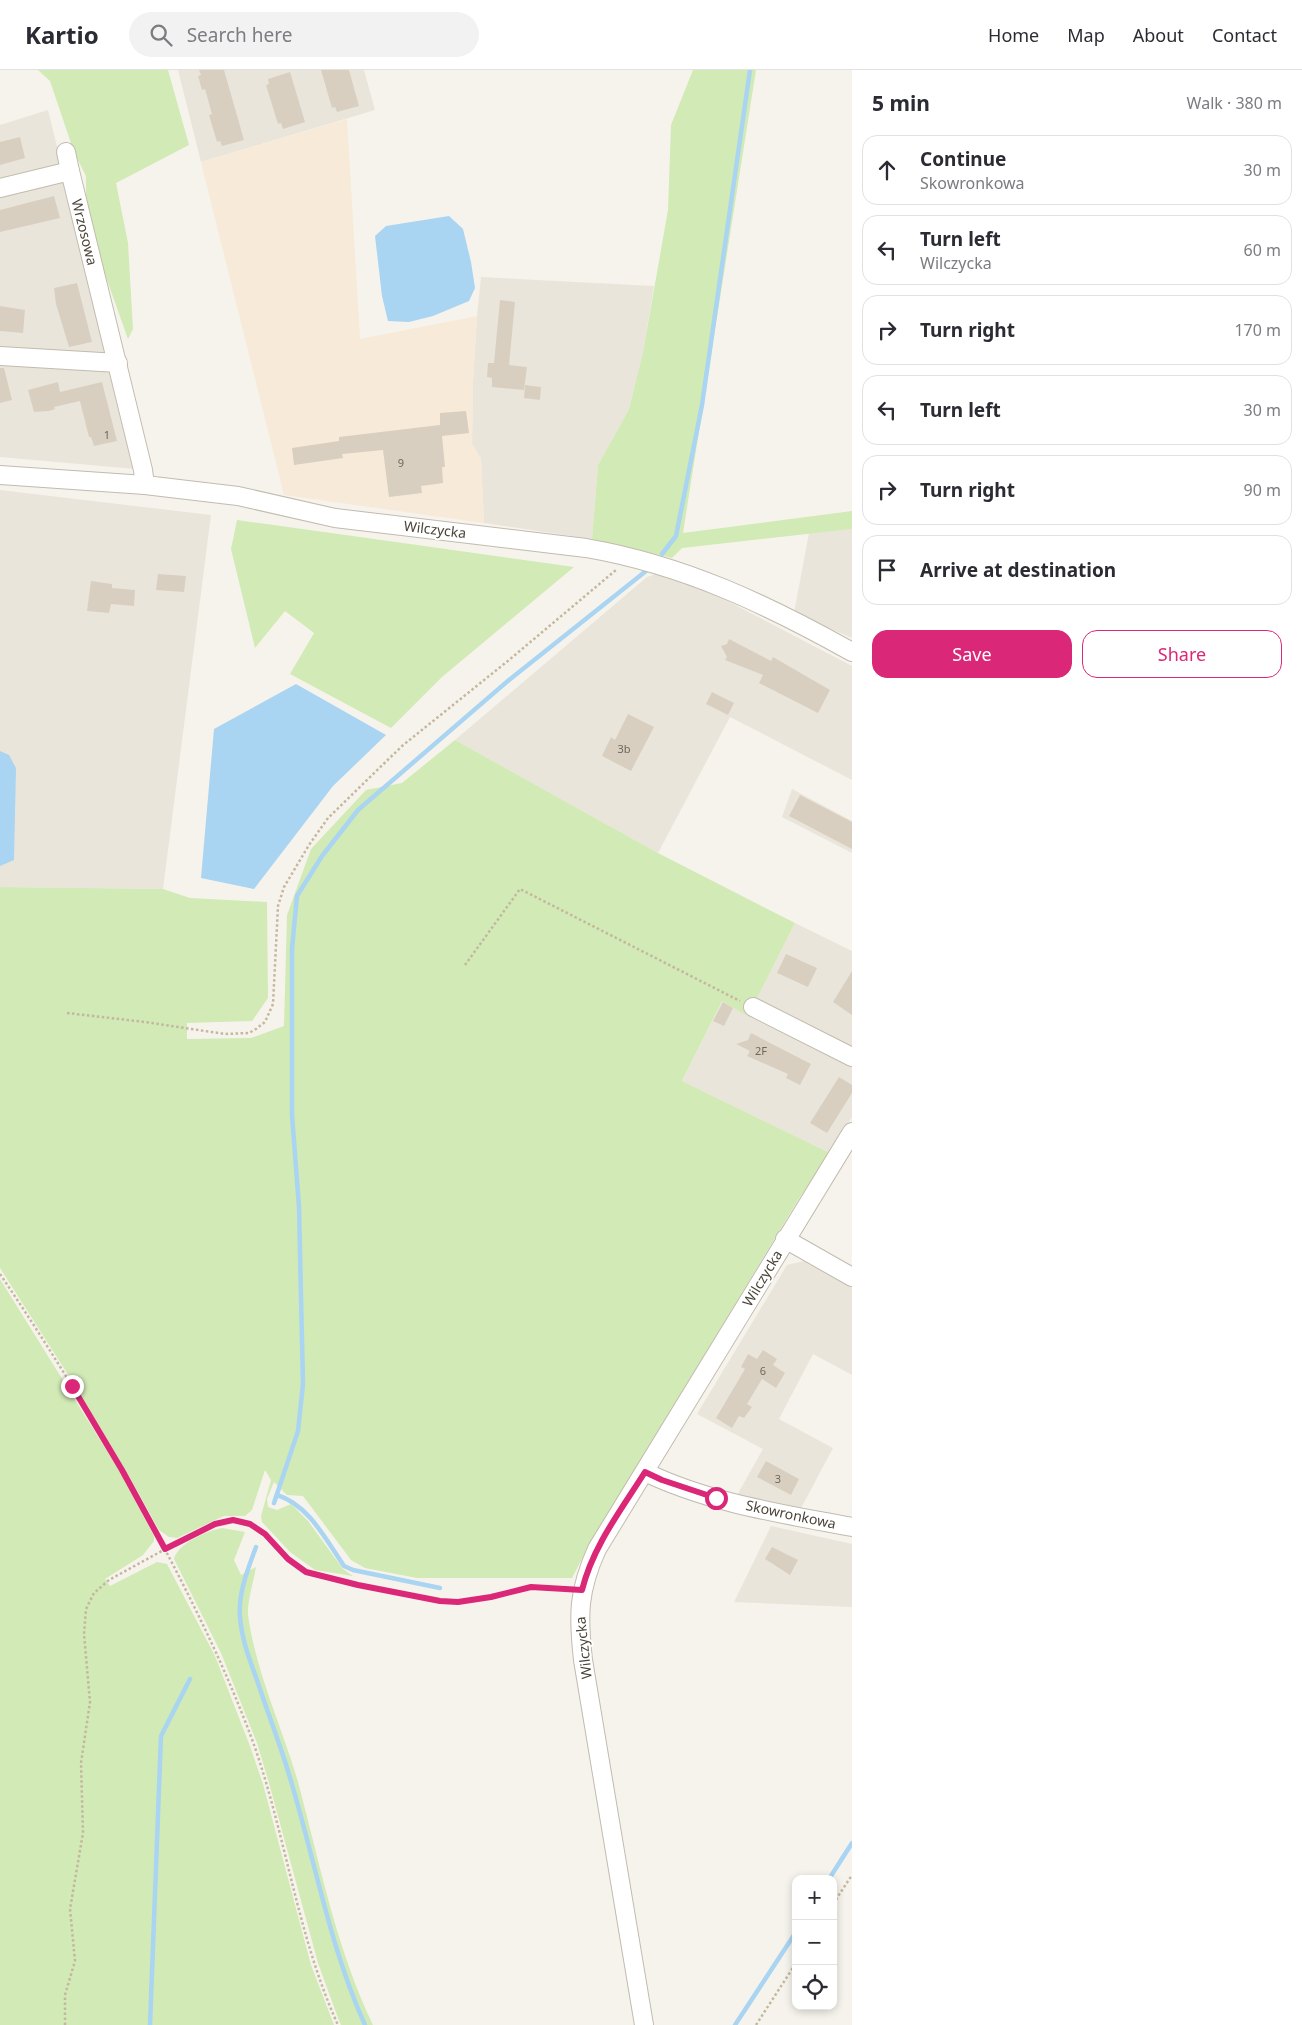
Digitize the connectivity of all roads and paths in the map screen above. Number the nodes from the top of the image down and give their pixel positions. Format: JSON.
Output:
{"nodes":[{"id":1,"x":66,"y":152,"type":"dead end"},
{"id":2,"x":70,"y":172,"type":"junction"},
{"id":3,"x":0,"y":188,"type":"edge"},
{"id":4,"x":0,"y":356,"type":"edge"},
{"id":5,"x":118,"y":363,"type":"junction"},
{"id":6,"x":0,"y":475,"type":"edge"},
{"id":7,"x":145,"y":485,"type":"junction"},
{"id":8,"x":627,"y":555,"type":"junction"},
{"id":9,"x":852,"y":652,"type":"edge"},
{"id":10,"x":465,"y":965,"type":"dead end"},
{"id":11,"x":753,"y":1007,"type":"joint"},
{"id":12,"x":68,"y":1013,"type":"dead end"},
{"id":13,"x":852,"y":1057,"type":"edge"},
{"id":14,"x":852,"y":1132,"type":"edge"},
{"id":15,"x":785,"y":1240,"type":"junction"},
{"id":16,"x":0,"y":1274,"type":"edge"},
{"id":17,"x":852,"y":1277,"type":"edge"},
{"id":18,"x":645,"y":1472,"type":"junction"},
{"id":19,"x":852,"y":1527,"type":"edge"},
{"id":20,"x":165,"y":1549,"type":"junction"},
{"id":21,"x":582,"y":1590,"type":"junction"},
{"id":22,"x":852,"y":1875,"type":"edge"},
{"id":23,"x":837,"y":1898,"type":"edge"},
{"id":24,"x":795,"y":1965,"type":"edge"},
{"id":25,"x":65,"y":2025,"type":"edge"},
{"id":26,"x":338,"y":2025,"type":"edge"},
{"id":27,"x":644,"y":2025,"type":"edge"},
{"id":28,"x":756,"y":2025,"type":"edge"}],
"edges":[{"from":1,"to":2,"type":"street","name":"Wrzosowa"},
{"from":2,"to":3,"type":"street"},
{"from":2,"to":5,"type":"street","name":"Wrzosowa"},
{"from":4,"to":5,"type":"street"},
{"from":5,"to":7,"type":"street","name":"Wrzosowa"},
{"from":6,"to":7,"type":"street","name":"Wilczycka"},
{"from":7,"to":8,"type":"street","name":"Wilczycka"},
{"from":8,"to":9,"type":"street","name":"Wilczycka"},
{"from":8,"to":12,"type":"path"},
{"from":10,"to":11,"type":"path"},
{"from":11,"to":13,"type":"street"},
{"from":14,"to":15,"type":"street","name":"Wilczycka"},
{"from":15,"to":17,"type":"street"},
{"from":15,"to":18,"type":"street","name":"Wilczycka"},
{"from":16,"to":20,"type":"path"},
{"from":18,"to":19,"type":"street","name":"Skowronkowa"},
{"from":18,"to":21,"type":"street","name":"Wilczycka"},
{"from":20,"to":21,"type":"path"},
{"from":20,"to":25,"type":"path"},
{"from":20,"to":26,"type":"path"},
{"from":21,"to":27,"type":"street","name":"Wilczycka"},
{"from":22,"to":23,"type":"path"},
{"from":24,"to":28,"type":"path"}]}
